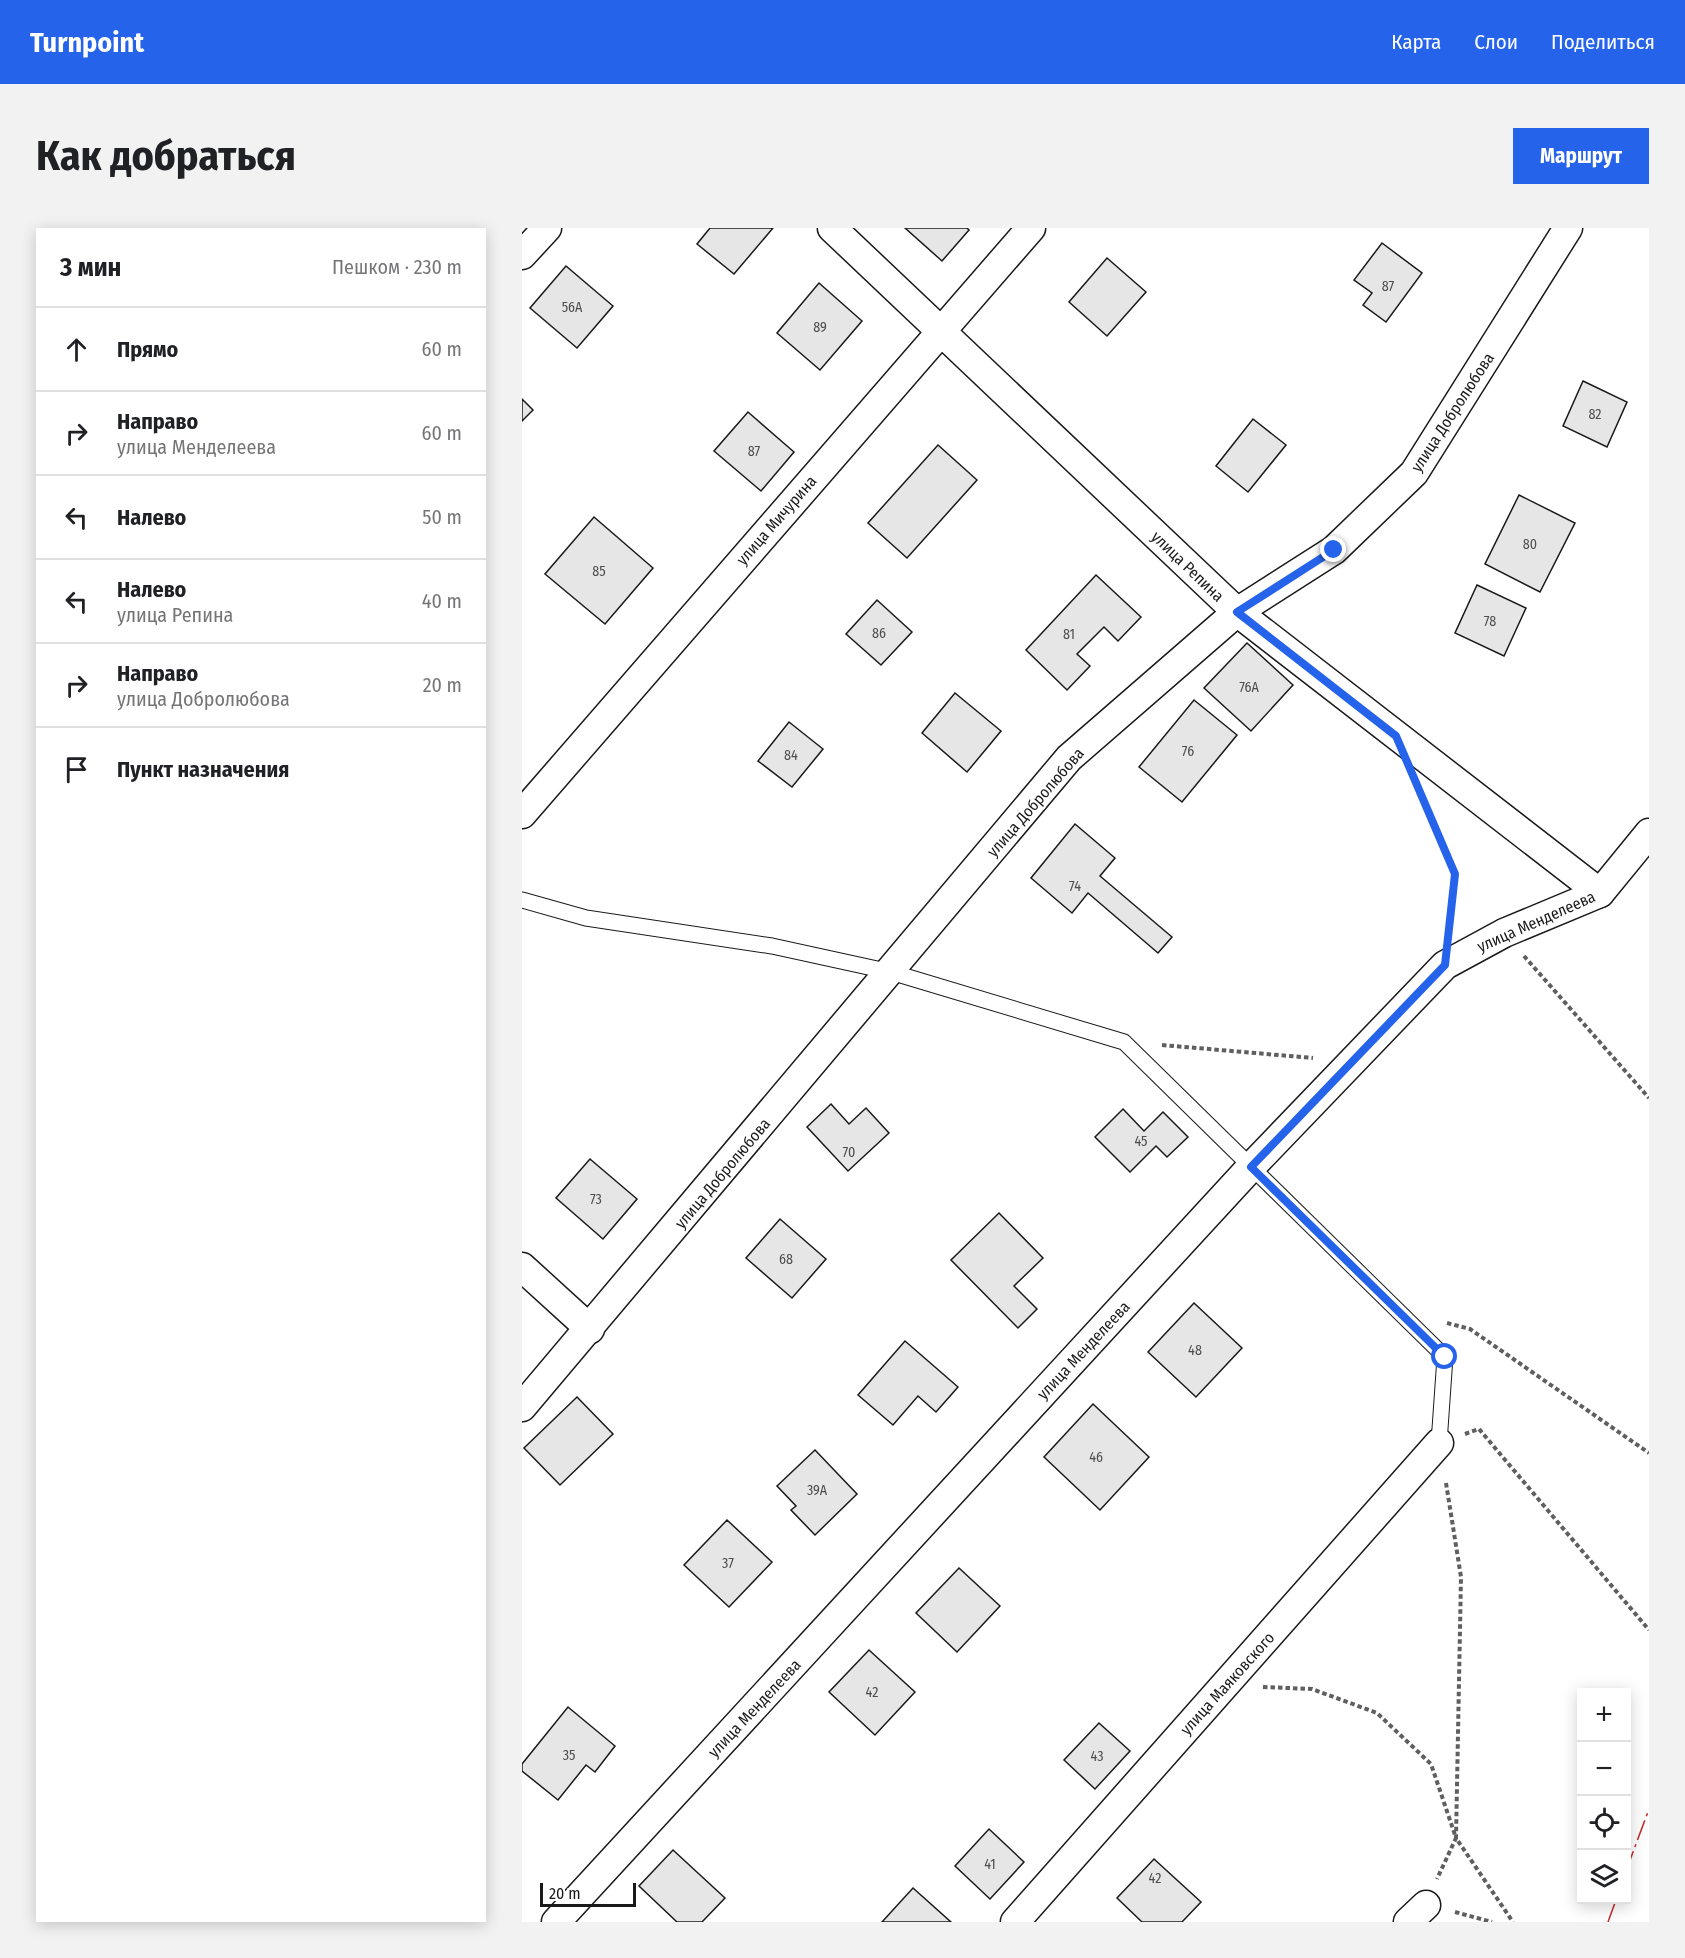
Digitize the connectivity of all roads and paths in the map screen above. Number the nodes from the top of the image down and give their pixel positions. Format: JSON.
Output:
{"nodes":[{"id":1,"x":546,"y":228,"type":"edge"},
{"id":2,"x":832,"y":228,"type":"edge"},
{"id":3,"x":1031,"y":228,"type":"edge"},
{"id":4,"x":1568,"y":228,"type":"edge"},
{"id":5,"x":522,"y":255,"type":"edge"},
{"id":6,"x":941,"y":329,"type":"junction"},
{"id":7,"x":1237,"y":612,"type":"junction"},
{"id":8,"x":1419,"y":789,"type":"dead end"},
{"id":9,"x":522,"y":814,"type":"edge"},
{"id":10,"x":1649,"y":833,"type":"edge"},
{"id":11,"x":1600,"y":893,"type":"junction"},
{"id":12,"x":522,"y":900,"type":"edge"},
{"id":13,"x":1504,"y":933,"type":"junction"},
{"id":14,"x":1445,"y":965,"type":"junction"},
{"id":15,"x":891,"y":972,"type":"junction"},
{"id":16,"x":1124,"y":1042,"type":"junction"},
{"id":17,"x":1353,"y":1061,"type":"junction"},
{"id":18,"x":1649,"y":1098,"type":"edge"},
{"id":19,"x":1251,"y":1167,"type":"junction"},
{"id":20,"x":522,"y":1267,"type":"edge"},
{"id":21,"x":1397,"y":1310,"type":"junction"},
{"id":22,"x":590,"y":1329,"type":"junction"},
{"id":23,"x":522,"y":1407,"type":"edge"},
{"id":24,"x":1439,"y":1443,"type":"junction"},
{"id":25,"x":1649,"y":1453,"type":"edge"},
{"id":26,"x":1649,"y":1629,"type":"edge"},
{"id":27,"x":1226,"y":1685,"type":"junction"},
{"id":28,"x":1456,"y":1838,"type":"junction"},
{"id":29,"x":1417,"y":1914,"type":"edge"},
{"id":30,"x":556,"y":1922,"type":"edge"},
{"id":31,"x":1015,"y":1922,"type":"edge"},
{"id":32,"x":1492,"y":1922,"type":"edge"},
{"id":33,"x":1513,"y":1922,"type":"edge"}],
"edges":[{"from":1,"to":5,"type":"street"},
{"from":2,"to":6,"type":"street","name":"улица Репина"},
{"from":3,"to":6,"type":"street","name":"улица Мичурина"},
{"from":4,"to":7,"type":"street","name":"улица Добролюбова"},
{"from":6,"to":7,"type":"street","name":"улица Репина"},
{"from":6,"to":9,"type":"street","name":"улица Мичурина"},
{"from":7,"to":11,"type":"street","name":"улица Репина"},
{"from":7,"to":15,"type":"street","name":"улица Добролюбова"},
{"from":8,"to":14,"type":"path"},
{"from":10,"to":11,"type":"street","name":"улица Менделеева"},
{"from":11,"to":13,"type":"street","name":"улица Менделеева"},
{"from":12,"to":15,"type":"lane"},
{"from":13,"to":14,"type":"street","name":"улица Менделеева"},
{"from":13,"to":18,"type":"path"},
{"from":14,"to":17,"type":"street","name":"улица Менделеева"},
{"from":15,"to":16,"type":"lane"},
{"from":15,"to":22,"type":"street","name":"улица Добролюбова"},
{"from":16,"to":17,"type":"path"},
{"from":16,"to":19,"type":"lane"},
{"from":17,"to":19,"type":"street","name":"улица Менделеева"},
{"from":19,"to":21,"type":"lane"},
{"from":19,"to":30,"type":"street","name":"улица Менделеева"},
{"from":20,"to":22,"type":"street"},
{"from":21,"to":24,"type":"lane"},
{"from":21,"to":25,"type":"path"},
{"from":22,"to":23,"type":"street","name":"улица Добролюбова"},
{"from":24,"to":26,"type":"path"},
{"from":24,"to":27,"type":"street","name":"улица Маяковского"},
{"from":24,"to":28,"type":"path"},
{"from":27,"to":28,"type":"path"},
{"from":27,"to":31,"type":"street","name":"улица Маяковского"},
{"from":28,"to":29,"type":"path"},
{"from":28,"to":33,"type":"path"},
{"from":29,"to":32,"type":"path"}]}
